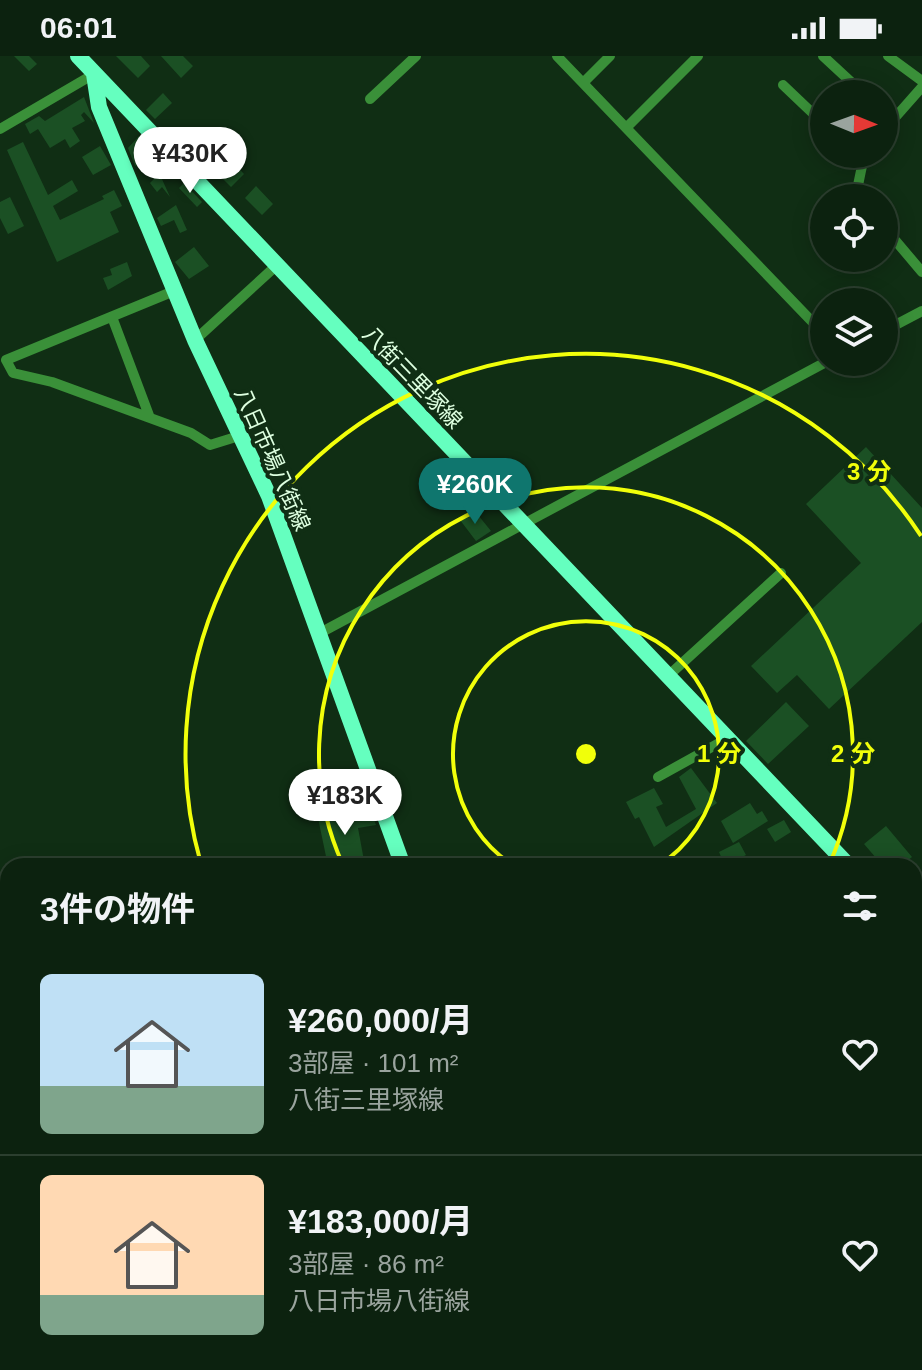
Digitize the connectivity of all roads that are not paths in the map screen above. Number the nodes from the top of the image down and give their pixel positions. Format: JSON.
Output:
{"nodes":[{"id":1,"x":78,"y":56,"type":"edge"},
{"id":2,"x":416,"y":56,"type":"edge"},
{"id":3,"x":557,"y":56,"type":"edge"},
{"id":4,"x":610,"y":56,"type":"edge"},
{"id":5,"x":698,"y":56,"type":"edge"},
{"id":6,"x":823,"y":56,"type":"edge"},
{"id":7,"x":888,"y":56,"type":"edge"},
{"id":8,"x":94,"y":74,"type":"junction"},
{"id":9,"x":849,"y":80,"type":"edge"},
{"id":10,"x":922,"y":81,"type":"edge"},
{"id":11,"x":583,"y":83,"type":"junction"},
{"id":12,"x":783,"y":85,"type":"dead end"},
{"id":13,"x":922,"y":87,"type":"edge"},
{"id":14,"x":370,"y":99,"type":"dead end"},
{"id":15,"x":810,"y":111,"type":"edge"},
{"id":16,"x":898,"y":114,"type":"edge"},
{"id":17,"x":626,"y":128,"type":"junction"},
{"id":18,"x":0,"y":129,"type":"edge"},
{"id":19,"x":898,"y":244,"type":"edge"},
{"id":20,"x":277,"y":265,"type":"junction"},
{"id":21,"x":922,"y":272,"type":"edge"},
{"id":22,"x":174,"y":291,"type":"junction"},
{"id":23,"x":922,"y":311,"type":"edge"},
{"id":24,"x":112,"y":317,"type":"junction"},
{"id":25,"x":810,"y":319,"type":"edge"},
{"id":26,"x":898,"y":324,"type":"edge"},
{"id":27,"x":195,"y":340,"type":"junction"},
{"id":28,"x":810,"y":371,"type":"edge"},
{"id":29,"x":150,"y":418,"type":"junction"},
{"id":30,"x":239,"y":436,"type":"junction"},
{"id":31,"x":523,"y":524,"type":"junction"},
{"id":32,"x":781,"y":573,"type":"dead end"},
{"id":33,"x":320,"y":633,"type":"junction"},
{"id":34,"x":668,"y":676,"type":"junction"},
{"id":35,"x":728,"y":738,"type":"junction"},
{"id":36,"x":658,"y":777,"type":"dead end"},
{"id":37,"x":400,"y":858,"type":"edge"},
{"id":38,"x":841,"y":858,"type":"edge"}],
"edges":[{"from":1,"to":8,"type":"main road","name":"八街三里塚線"},
{"from":2,"to":14,"type":"street"},
{"from":3,"to":11,"type":"street"},
{"from":4,"to":11,"type":"street"},
{"from":5,"to":17,"type":"street"},
{"from":6,"to":9,"type":"street"},
{"from":7,"to":10,"type":"street"},
{"from":8,"to":18,"type":"street"},
{"from":8,"to":20,"type":"main road","name":"八街三里塚線"},
{"from":8,"to":22,"type":"main road","name":"八日市場八街線"},
{"from":11,"to":17,"type":"street"},
{"from":12,"to":15,"type":"street"},
{"from":13,"to":16,"type":"street"},
{"from":17,"to":25,"type":"street"},
{"from":19,"to":21,"type":"street"},
{"from":20,"to":27,"type":"street"},
{"from":20,"to":31,"type":"main road","name":"八街三里塚線"},
{"from":22,"to":24,"type":"street"},
{"from":22,"to":27,"type":"main road","name":"八日市場八街線"},
{"from":23,"to":26,"type":"street"},
{"from":24,"to":29,"type":"street"},
{"from":24,"to":29,"type":"street"},
{"from":27,"to":30,"type":"main road","name":"八日市場八街線"},
{"from":28,"to":31,"type":"street"},
{"from":29,"to":30,"type":"street"},
{"from":30,"to":33,"type":"main road","name":"八日市場八街線"},
{"from":31,"to":33,"type":"street"},
{"from":31,"to":34,"type":"main road","name":"八街三里塚線"},
{"from":32,"to":34,"type":"street"},
{"from":33,"to":37,"type":"main road","name":"八日市場八街線"},
{"from":34,"to":35,"type":"main road","name":"八街三里塚線"},
{"from":35,"to":36,"type":"street"},
{"from":35,"to":38,"type":"main road","name":"八街三里塚線"}]}
